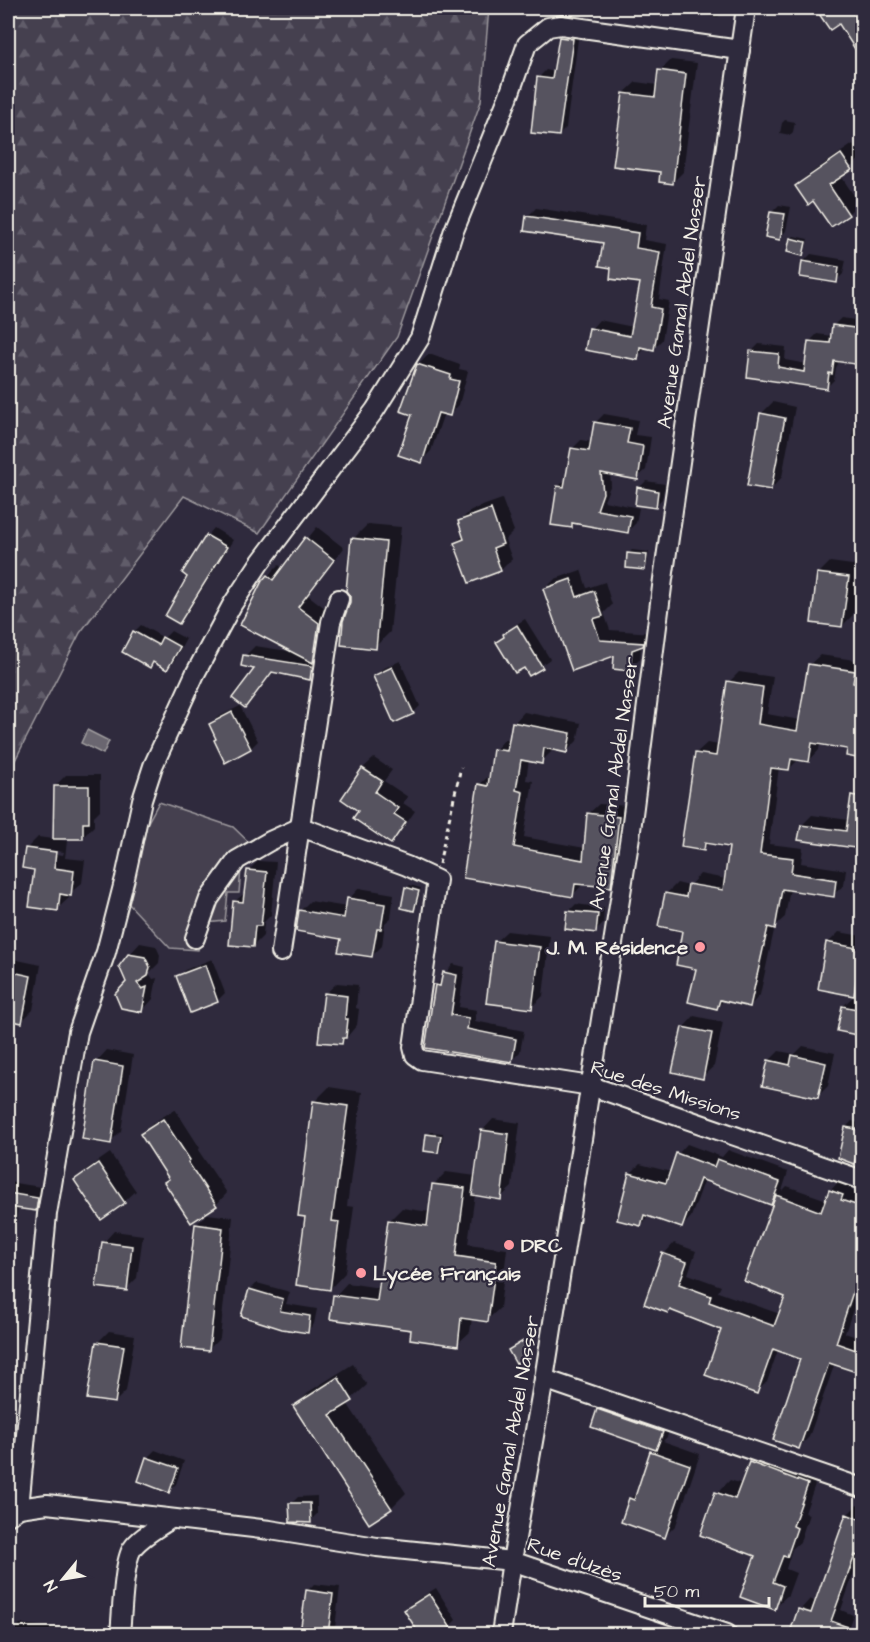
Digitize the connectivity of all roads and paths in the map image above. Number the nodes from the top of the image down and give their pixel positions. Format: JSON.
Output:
{"nodes":[{"id":1,"x":746,"y":8,"type":"edge"},
{"id":2,"x":740,"y":50,"type":"junction"},
{"id":3,"x":339,"y":598,"type":"dead end"},
{"id":4,"x":461,"y":767,"type":"dead end"},
{"id":5,"x":301,"y":826,"type":"junction"},
{"id":6,"x":437,"y":880,"type":"junction"},
{"id":7,"x":195,"y":938,"type":"dead end"},
{"id":8,"x":281,"y":952,"type":"dead end"},
{"id":9,"x":591,"y":1086,"type":"junction"},
{"id":10,"x":862,"y":1180,"type":"edge"},
{"id":11,"x":544,"y":1379,"type":"junction"},
{"id":12,"x":862,"y":1488,"type":"edge"},
{"id":13,"x":13,"y":1512,"type":"edge"},
{"id":14,"x":170,"y":1520,"type":"junction"},
{"id":15,"x":512,"y":1561,"type":"junction"},
{"id":16,"x":120,"y":1635,"type":"edge"},
{"id":17,"x":501,"y":1635,"type":"edge"},
{"id":18,"x":727,"y":1635,"type":"edge"}],
"edges":[{"from":1,"to":2,"type":"street","name":"Avenue Gamal Abdel Nasser"},
{"from":2,"to":9,"type":"street","name":"Avenue Gamal Abdel Nasser"},
{"from":2,"to":13,"type":"street"},
{"from":3,"to":5,"type":"street"},
{"from":4,"to":6,"type":"path"},
{"from":5,"to":6,"type":"street"},
{"from":5,"to":7,"type":"street"},
{"from":5,"to":8,"type":"street"},
{"from":6,"to":9,"type":"street","name":"Rue des Missions"},
{"from":9,"to":10,"type":"street","name":"Rue des Missions"},
{"from":9,"to":11,"type":"street","name":"Avenue Gamal Abdel Nasser"},
{"from":11,"to":12,"type":"street"},
{"from":11,"to":15,"type":"street","name":"Avenue Gamal Abdel Nasser"},
{"from":13,"to":14,"type":"street","name":"Rue d'Uzès"},
{"from":14,"to":15,"type":"street","name":"Rue d'Uzès"},
{"from":14,"to":16,"type":"street"},
{"from":15,"to":17,"type":"street","name":"Avenue Gamal Abdel Nasser"},
{"from":15,"to":18,"type":"street","name":"Rue d'Uzès"}]}
